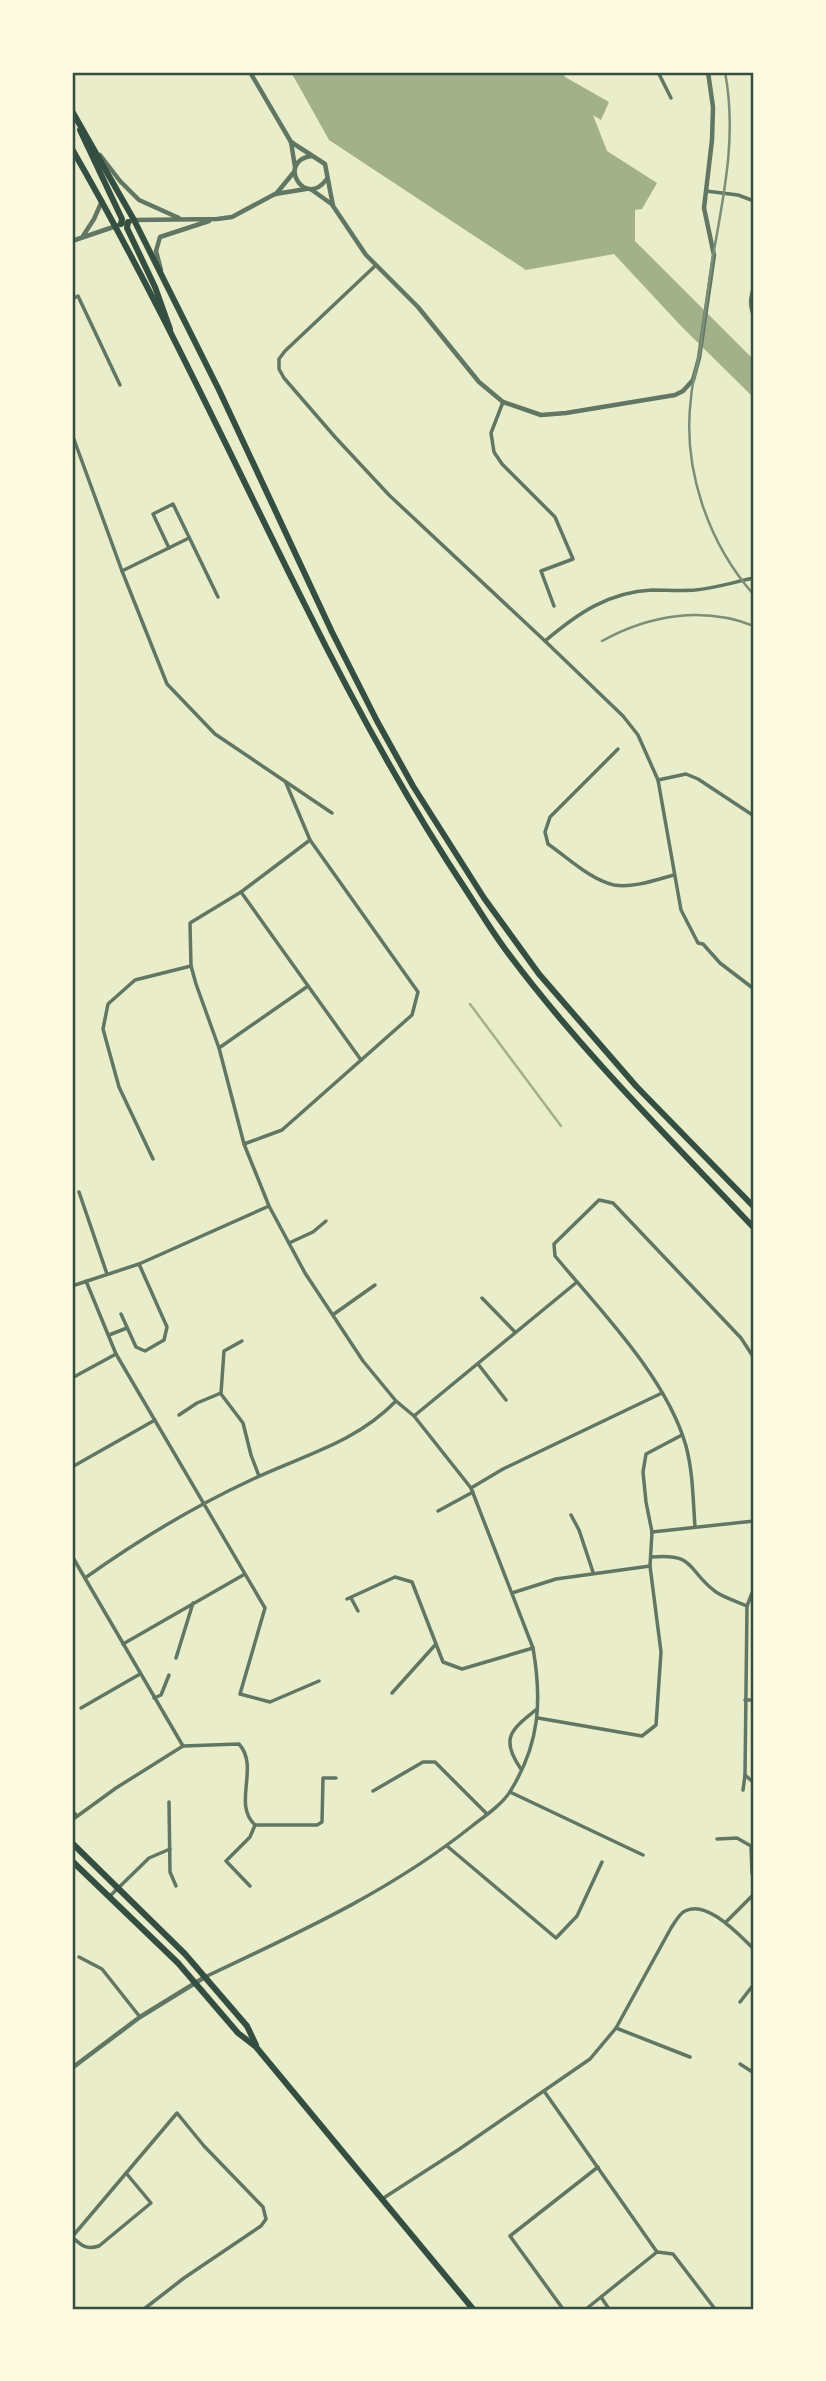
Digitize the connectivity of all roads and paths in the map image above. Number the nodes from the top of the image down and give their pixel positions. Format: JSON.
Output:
{"nodes":[{"id":1,"x":250,"y":72,"type":"edge"},
{"id":2,"x":659,"y":72,"type":"edge"},
{"id":3,"x":708,"y":72,"type":"edge"},
{"id":4,"x":671,"y":98,"type":"dead end"},
{"id":5,"x":72,"y":111,"type":"edge"},
{"id":6,"x":77,"y":121,"type":"junction"},
{"id":7,"x":291,"y":142,"type":"junction"},
{"id":8,"x":72,"y":149,"type":"edge"},
{"id":9,"x":95,"y":149,"type":"junction"},
{"id":10,"x":313,"y":156,"type":"junction"},
{"id":11,"x":295,"y":170,"type":"junction"},
{"id":12,"x":327,"y":178,"type":"junction"},
{"id":13,"x":309,"y":189,"type":"junction"},
{"id":14,"x":706,"y":191,"type":"junction"},
{"id":15,"x":275,"y":194,"type":"junction"},
{"id":16,"x":102,"y":201,"type":"junction"},
{"id":17,"x":754,"y":201,"type":"edge"},
{"id":18,"x":334,"y":206,"type":"junction"},
{"id":19,"x":181,"y":219,"type":"junction"},
{"id":20,"x":217,"y":219,"type":"junction"},
{"id":21,"x":124,"y":223,"type":"junction"},
{"id":22,"x":83,"y":237,"type":"junction"},
{"id":23,"x":72,"y":241,"type":"edge"},
{"id":24,"x":375,"y":266,"type":"junction"},
{"id":25,"x":165,"y":282,"type":"junction"},
{"id":26,"x":754,"y":286,"type":"edge"},
{"id":27,"x":72,"y":299,"type":"edge"},
{"id":28,"x":754,"y":317,"type":"edge"},
{"id":29,"x":172,"y":337,"type":"junction"},
{"id":30,"x":120,"y":385,"type":"dead end"},
{"id":31,"x":503,"y":402,"type":"junction"},
{"id":32,"x":72,"y":434,"type":"edge"},
{"id":33,"x":189,"y":538,"type":"junction"},
{"id":34,"x":169,"y":548,"type":"junction"},
{"id":35,"x":122,"y":571,"type":"junction"},
{"id":36,"x":754,"y":578,"type":"edge"},
{"id":37,"x":218,"y":597,"type":"dead end"},
{"id":38,"x":554,"y":606,"type":"dead end"},
{"id":39,"x":545,"y":641,"type":"junction"},
{"id":40,"x":618,"y":749,"type":"dead end"},
{"id":41,"x":658,"y":780,"type":"junction"},
{"id":42,"x":286,"y":783,"type":"junction"},
{"id":43,"x":332,"y":813,"type":"dead end"},
{"id":44,"x":754,"y":816,"type":"edge"},
{"id":45,"x":310,"y":841,"type":"junction"},
{"id":46,"x":674,"y":875,"type":"junction"},
{"id":47,"x":241,"y":892,"type":"junction"},
{"id":48,"x":191,"y":966,"type":"junction"},
{"id":49,"x":308,"y":986,"type":"junction"},
{"id":50,"x":754,"y":989,"type":"edge"},
{"id":51,"x":219,"y":1048,"type":"junction"},
{"id":52,"x":361,"y":1060,"type":"junction"},
{"id":53,"x":244,"y":1144,"type":"junction"},
{"id":54,"x":153,"y":1159,"type":"dead end"},
{"id":55,"x":79,"y":1192,"type":"dead end"},
{"id":56,"x":269,"y":1206,"type":"junction"},
{"id":57,"x":754,"y":1206,"type":"edge"},
{"id":58,"x":326,"y":1221,"type":"dead end"},
{"id":59,"x":754,"y":1228,"type":"edge"},
{"id":60,"x":288,"y":1244,"type":"junction"},
{"id":61,"x":139,"y":1264,"type":"junction"},
{"id":62,"x":107,"y":1274,"type":"junction"},
{"id":63,"x":86,"y":1281,"type":"junction"},
{"id":64,"x":576,"y":1282,"type":"junction"},
{"id":65,"x":375,"y":1285,"type":"dead end"},
{"id":66,"x":72,"y":1286,"type":"edge"},
{"id":67,"x":482,"y":1298,"type":"dead end"},
{"id":68,"x":121,"y":1314,"type":"dead end"},
{"id":69,"x":334,"y":1314,"type":"junction"},
{"id":70,"x":127,"y":1328,"type":"junction"},
{"id":71,"x":515,"y":1332,"type":"junction"},
{"id":72,"x":109,"y":1336,"type":"junction"},
{"id":73,"x":242,"y":1341,"type":"dead end"},
{"id":74,"x":116,"y":1354,"type":"junction"},
{"id":75,"x":754,"y":1358,"type":"edge"},
{"id":76,"x":478,"y":1364,"type":"junction"},
{"id":77,"x":72,"y":1378,"type":"edge"},
{"id":78,"x":221,"y":1393,"type":"junction"},
{"id":79,"x":662,"y":1393,"type":"junction"},
{"id":80,"x":506,"y":1400,"type":"dead end"},
{"id":81,"x":396,"y":1401,"type":"junction"},
{"id":82,"x":179,"y":1415,"type":"dead end"},
{"id":83,"x":414,"y":1416,"type":"junction"},
{"id":84,"x":155,"y":1420,"type":"junction"},
{"id":85,"x":682,"y":1435,"type":"junction"},
{"id":86,"x":72,"y":1467,"type":"edge"},
{"id":87,"x":259,"y":1476,"type":"junction"},
{"id":88,"x":472,"y":1490,"type":"junction"},
{"id":89,"x":203,"y":1505,"type":"junction"},
{"id":90,"x":438,"y":1511,"type":"dead end"},
{"id":91,"x":571,"y":1515,"type":"dead end"},
{"id":92,"x":754,"y":1521,"type":"edge"},
{"id":93,"x":695,"y":1527,"type":"junction"},
{"id":94,"x":652,"y":1532,"type":"junction"},
{"id":95,"x":72,"y":1556,"type":"edge"},
{"id":96,"x":651,"y":1557,"type":"junction"},
{"id":97,"x":650,"y":1566,"type":"junction"},
{"id":98,"x":593,"y":1572,"type":"junction"},
{"id":99,"x":245,"y":1574,"type":"junction"},
{"id":100,"x":85,"y":1578,"type":"junction"},
{"id":101,"x":754,"y":1588,"type":"edge"},
{"id":102,"x":512,"y":1593,"type":"junction"},
{"id":103,"x":193,"y":1603,"type":"junction"},
{"id":104,"x":747,"y":1606,"type":"junction"},
{"id":105,"x":358,"y":1611,"type":"dead end"},
{"id":106,"x":123,"y":1644,"type":"junction"},
{"id":107,"x":436,"y":1644,"type":"junction"},
{"id":108,"x":533,"y":1647,"type":"junction"},
{"id":109,"x":176,"y":1658,"type":"dead end"},
{"id":110,"x":140,"y":1674,"type":"junction"},
{"id":111,"x":169,"y":1675,"type":"dead end"},
{"id":112,"x":318,"y":1681,"type":"dead end"},
{"id":113,"x":393,"y":1693,"type":"dead end"},
{"id":114,"x":155,"y":1698,"type":"junction"},
{"id":115,"x":746,"y":1700,"type":"junction"},
{"id":116,"x":754,"y":1700,"type":"edge"},
{"id":117,"x":81,"y":1708,"type":"dead end"},
{"id":118,"x":538,"y":1708,"type":"junction"},
{"id":119,"x":538,"y":1718,"type":"junction"},
{"id":120,"x":183,"y":1746,"type":"junction"},
{"id":121,"x":521,"y":1769,"type":"junction"},
{"id":122,"x":745,"y":1775,"type":"junction"},
{"id":123,"x":336,"y":1778,"type":"dead end"},
{"id":124,"x":754,"y":1783,"type":"edge"},
{"id":125,"x":743,"y":1790,"type":"dead end"},
{"id":126,"x":373,"y":1791,"type":"dead end"},
{"id":127,"x":510,"y":1792,"type":"junction"},
{"id":128,"x":169,"y":1802,"type":"dead end"},
{"id":129,"x":72,"y":1810,"type":"edge"},
{"id":130,"x":487,"y":1814,"type":"junction"},
{"id":131,"x":77,"y":1816,"type":"junction"},
{"id":132,"x":72,"y":1820,"type":"edge"},
{"id":133,"x":255,"y":1825,"type":"junction"},
{"id":134,"x":717,"y":1839,"type":"dead end"},
{"id":135,"x":72,"y":1843,"type":"edge"},
{"id":136,"x":447,"y":1846,"type":"junction"},
{"id":137,"x":170,"y":1849,"type":"junction"},
{"id":138,"x":643,"y":1855,"type":"dead end"},
{"id":139,"x":72,"y":1861,"type":"edge"},
{"id":140,"x":602,"y":1862,"type":"dead end"},
{"id":141,"x":754,"y":1879,"type":"edge"},
{"id":142,"x":176,"y":1886,"type":"dead end"},
{"id":143,"x":250,"y":1886,"type":"dead end"},
{"id":144,"x":118,"y":1888,"type":"junction"},
{"id":145,"x":754,"y":1894,"type":"edge"},
{"id":146,"x":109,"y":1897,"type":"junction"},
{"id":147,"x":726,"y":1922,"type":"junction"},
{"id":148,"x":754,"y":1950,"type":"edge"},
{"id":149,"x":79,"y":1957,"type":"dead end"},
{"id":150,"x":205,"y":1977,"type":"junction"},
{"id":151,"x":195,"y":1982,"type":"junction"},
{"id":152,"x":754,"y":1984,"type":"edge"},
{"id":153,"x":740,"y":2001,"type":"dead end"},
{"id":154,"x":141,"y":2017,"type":"junction"},
{"id":155,"x":616,"y":2028,"type":"junction"},
{"id":156,"x":256,"y":2047,"type":"junction"},
{"id":157,"x":690,"y":2057,"type":"dead end"},
{"id":158,"x":740,"y":2064,"type":"dead end"},
{"id":159,"x":72,"y":2068,"type":"edge"},
{"id":160,"x":754,"y":2073,"type":"edge"},
{"id":161,"x":544,"y":2091,"type":"junction"},
{"id":162,"x":598,"y":2167,"type":"junction"},
{"id":163,"x":126,"y":2173,"type":"junction"},
{"id":164,"x":382,"y":2199,"type":"junction"},
{"id":165,"x":72,"y":2237,"type":"edge"},
{"id":166,"x":657,"y":2252,"type":"junction"},
{"id":167,"x":601,"y":2297,"type":"junction"},
{"id":168,"x":144,"y":2309,"type":"edge"},
{"id":169,"x":473,"y":2309,"type":"edge"},
{"id":170,"x":563,"y":2309,"type":"edge"},
{"id":171,"x":586,"y":2309,"type":"edge"},
{"id":172,"x":610,"y":2309,"type":"edge"},
{"id":173,"x":715,"y":2309,"type":"edge"}],
"edges":[{"from":1,"to":7,"type":"street"},
{"from":2,"to":4,"type":"street"},
{"from":3,"to":14,"type":"street"},
{"from":5,"to":6,"type":"highway"},
{"from":6,"to":9,"type":"highway"},
{"from":6,"to":21,"type":"highway"},
{"from":7,"to":10,"type":"street"},
{"from":7,"to":11,"type":"street"},
{"from":8,"to":16,"type":"highway"},
{"from":9,"to":19,"type":"street"},
{"from":9,"to":21,"type":"highway"},
{"from":10,"to":11,"type":"street"},
{"from":10,"to":12,"type":"street"},
{"from":11,"to":13,"type":"street"},
{"from":11,"to":15,"type":"street"},
{"from":12,"to":13,"type":"street"},
{"from":12,"to":18,"type":"street"},
{"from":13,"to":15,"type":"street"},
{"from":13,"to":18,"type":"street"},
{"from":14,"to":17,"type":"street"},
{"from":14,"to":31,"type":"street"},
{"from":15,"to":20,"type":"street"},
{"from":16,"to":21,"type":"highway"},
{"from":16,"to":22,"type":"street"},
{"from":18,"to":24,"type":"street"},
{"from":19,"to":20,"type":"street"},
{"from":19,"to":21,"type":"street"},
{"from":20,"to":25,"type":"street"},
{"from":21,"to":22,"type":"street"},
{"from":21,"to":25,"type":"highway"},
{"from":21,"to":29,"type":"highway"},
{"from":21,"to":29,"type":"highway"},
{"from":22,"to":23,"type":"street"},
{"from":24,"to":31,"type":"street"},
{"from":24,"to":39,"type":"street"},
{"from":25,"to":57,"type":"highway"},
{"from":26,"to":28,"type":"street"},
{"from":27,"to":30,"type":"street"},
{"from":29,"to":59,"type":"highway"},
{"from":31,"to":38,"type":"street"},
{"from":32,"to":35,"type":"street"},
{"from":33,"to":34,"type":"street"},
{"from":33,"to":34,"type":"street"},
{"from":33,"to":37,"type":"street"},
{"from":34,"to":35,"type":"street"},
{"from":35,"to":42,"type":"street"},
{"from":36,"to":39,"type":"street"},
{"from":39,"to":41,"type":"street"},
{"from":40,"to":46,"type":"street"},
{"from":41,"to":44,"type":"street"},
{"from":41,"to":46,"type":"street"},
{"from":42,"to":43,"type":"street"},
{"from":42,"to":45,"type":"street"},
{"from":45,"to":47,"type":"street"},
{"from":45,"to":52,"type":"street"},
{"from":46,"to":50,"type":"street"},
{"from":47,"to":48,"type":"street"},
{"from":47,"to":49,"type":"street"},
{"from":48,"to":51,"type":"street"},
{"from":48,"to":54,"type":"street"},
{"from":49,"to":51,"type":"street"},
{"from":49,"to":52,"type":"street"},
{"from":51,"to":53,"type":"street"},
{"from":52,"to":53,"type":"street"},
{"from":53,"to":56,"type":"street"},
{"from":55,"to":62,"type":"street"},
{"from":56,"to":60,"type":"street"},
{"from":56,"to":61,"type":"street"},
{"from":58,"to":60,"type":"street"},
{"from":60,"to":69,"type":"street"},
{"from":61,"to":62,"type":"street"},
{"from":61,"to":70,"type":"street"},
{"from":62,"to":63,"type":"street"},
{"from":63,"to":66,"type":"street"},
{"from":63,"to":72,"type":"street"},
{"from":64,"to":71,"type":"street"},
{"from":64,"to":75,"type":"street"},
{"from":64,"to":79,"type":"street"},
{"from":65,"to":69,"type":"street"},
{"from":67,"to":71,"type":"street"},
{"from":68,"to":70,"type":"street"},
{"from":69,"to":81,"type":"street"},
{"from":70,"to":72,"type":"street"},
{"from":71,"to":76,"type":"street"},
{"from":72,"to":74,"type":"street"},
{"from":73,"to":78,"type":"street"},
{"from":74,"to":77,"type":"street"},
{"from":74,"to":84,"type":"street"},
{"from":76,"to":80,"type":"street"},
{"from":76,"to":83,"type":"street"},
{"from":78,"to":82,"type":"street"},
{"from":78,"to":87,"type":"street"},
{"from":79,"to":85,"type":"street"},
{"from":79,"to":88,"type":"street"},
{"from":81,"to":83,"type":"street"},
{"from":81,"to":87,"type":"street"},
{"from":83,"to":88,"type":"street"},
{"from":84,"to":86,"type":"street"},
{"from":84,"to":89,"type":"street"},
{"from":85,"to":93,"type":"street"},
{"from":85,"to":94,"type":"street"},
{"from":87,"to":89,"type":"street"},
{"from":88,"to":90,"type":"street"},
{"from":88,"to":102,"type":"street"},
{"from":89,"to":99,"type":"street"},
{"from":89,"to":100,"type":"street"},
{"from":91,"to":98,"type":"street"},
{"from":92,"to":93,"type":"street"},
{"from":93,"to":94,"type":"street"},
{"from":94,"to":96,"type":"street"},
{"from":95,"to":100,"type":"street"},
{"from":96,"to":97,"type":"street"},
{"from":96,"to":104,"type":"street"},
{"from":97,"to":98,"type":"street"},
{"from":97,"to":119,"type":"street"},
{"from":98,"to":102,"type":"street"},
{"from":99,"to":103,"type":"street"},
{"from":99,"to":112,"type":"street"},
{"from":100,"to":106,"type":"street"},
{"from":101,"to":104,"type":"street"},
{"from":102,"to":108,"type":"street"},
{"from":103,"to":106,"type":"street"},
{"from":103,"to":109,"type":"street"},
{"from":104,"to":115,"type":"street"},
{"from":105,"to":107,"type":"street"},
{"from":106,"to":110,"type":"street"},
{"from":107,"to":108,"type":"street"},
{"from":107,"to":113,"type":"street"},
{"from":108,"to":118,"type":"street"},
{"from":110,"to":114,"type":"street"},
{"from":110,"to":117,"type":"street"},
{"from":111,"to":114,"type":"street"},
{"from":114,"to":120,"type":"street"},
{"from":115,"to":116,"type":"street"},
{"from":115,"to":122,"type":"street"},
{"from":118,"to":119,"type":"street"},
{"from":118,"to":121,"type":"street"},
{"from":119,"to":121,"type":"street"},
{"from":120,"to":131,"type":"street"},
{"from":120,"to":133,"type":"street"},
{"from":121,"to":127,"type":"street"},
{"from":122,"to":124,"type":"street"},
{"from":122,"to":125,"type":"street"},
{"from":123,"to":133,"type":"street"},
{"from":126,"to":130,"type":"street"},
{"from":127,"to":130,"type":"street"},
{"from":127,"to":138,"type":"street"},
{"from":128,"to":137,"type":"street"},
{"from":129,"to":131,"type":"street"},
{"from":130,"to":136,"type":"street"},
{"from":131,"to":132,"type":"street"},
{"from":133,"to":143,"type":"street"},
{"from":134,"to":141,"type":"street"},
{"from":135,"to":144,"type":"highway"},
{"from":136,"to":140,"type":"street"},
{"from":136,"to":150,"type":"street"},
{"from":137,"to":142,"type":"street"},
{"from":137,"to":144,"type":"street"},
{"from":139,"to":146,"type":"highway"},
{"from":144,"to":146,"type":"street"},
{"from":144,"to":150,"type":"highway"},
{"from":145,"to":147,"type":"street"},
{"from":146,"to":151,"type":"highway"},
{"from":147,"to":148,"type":"street"},
{"from":147,"to":155,"type":"street"},
{"from":149,"to":154,"type":"street"},
{"from":150,"to":151,"type":"street"},
{"from":150,"to":156,"type":"highway"},
{"from":151,"to":154,"type":"street"},
{"from":151,"to":156,"type":"highway"},
{"from":152,"to":153,"type":"street"},
{"from":154,"to":159,"type":"street"},
{"from":155,"to":157,"type":"street"},
{"from":155,"to":161,"type":"street"},
{"from":156,"to":164,"type":"highway"},
{"from":158,"to":160,"type":"street"},
{"from":161,"to":162,"type":"street"},
{"from":161,"to":164,"type":"street"},
{"from":162,"to":166,"type":"street"},
{"from":162,"to":170,"type":"street"},
{"from":163,"to":165,"type":"street"},
{"from":163,"to":165,"type":"street"},
{"from":163,"to":168,"type":"street"},
{"from":164,"to":169,"type":"highway"},
{"from":166,"to":167,"type":"street"},
{"from":166,"to":173,"type":"street"},
{"from":167,"to":171,"type":"street"},
{"from":167,"to":172,"type":"street"}]}
